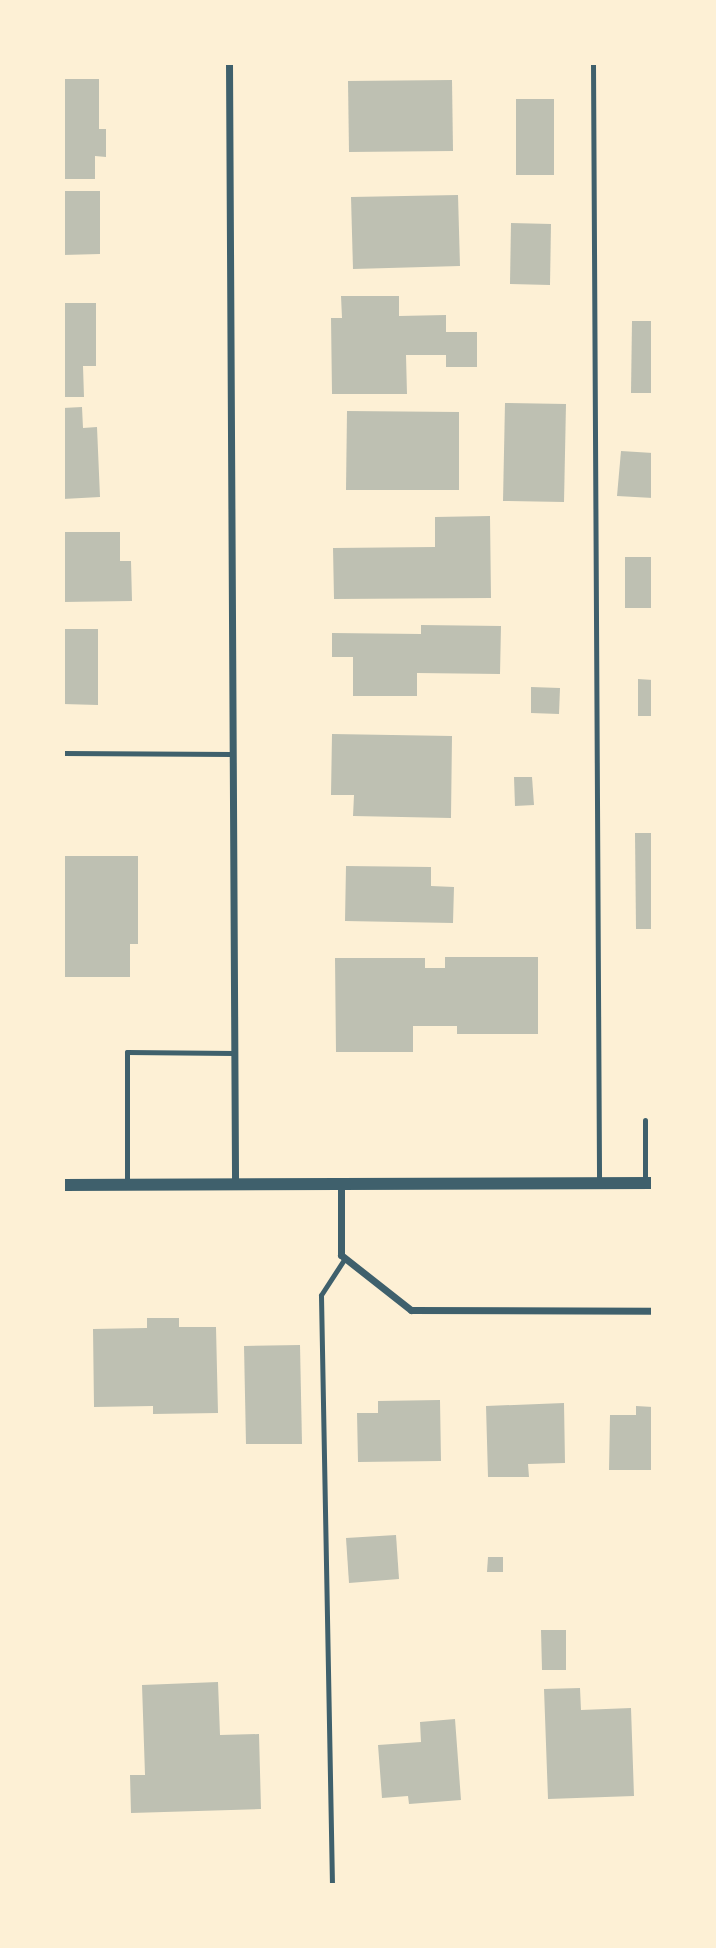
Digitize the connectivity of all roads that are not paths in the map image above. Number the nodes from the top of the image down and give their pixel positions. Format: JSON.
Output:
{"nodes":[{"id":1,"x":229,"y":63,"type":"edge"},
{"id":2,"x":593,"y":63,"type":"edge"},
{"id":3,"x":63,"y":753,"type":"edge"},
{"id":4,"x":232,"y":754,"type":"junction"},
{"id":5,"x":234,"y":1053,"type":"junction"},
{"id":6,"x":645,"y":1119,"type":"dead end"},
{"id":7,"x":599,"y":1183,"type":"junction"},
{"id":8,"x":649,"y":1183,"type":"edge"},
{"id":9,"x":127,"y":1184,"type":"junction"},
{"id":10,"x":234,"y":1184,"type":"junction"},
{"id":11,"x":341,"y":1184,"type":"junction"},
{"id":12,"x":63,"y":1185,"type":"edge"},
{"id":13,"x":345,"y":1258,"type":"junction"},
{"id":14,"x":653,"y":1311,"type":"edge"},
{"id":15,"x":332,"y":1885,"type":"edge"}],
"edges":[{"from":1,"to":4,"type":"street"},
{"from":2,"to":7,"type":"lane"},
{"from":3,"to":4,"type":"lane"},
{"from":4,"to":5,"type":"street"},
{"from":5,"to":9,"type":"lane"},
{"from":5,"to":10,"type":"street"},
{"from":6,"to":8,"type":"lane"},
{"from":7,"to":8,"type":"street"},
{"from":7,"to":11,"type":"street"},
{"from":9,"to":10,"type":"street"},
{"from":9,"to":12,"type":"street"},
{"from":10,"to":11,"type":"street"},
{"from":11,"to":13,"type":"street"},
{"from":13,"to":14,"type":"street"},
{"from":13,"to":15,"type":"lane"}]}
